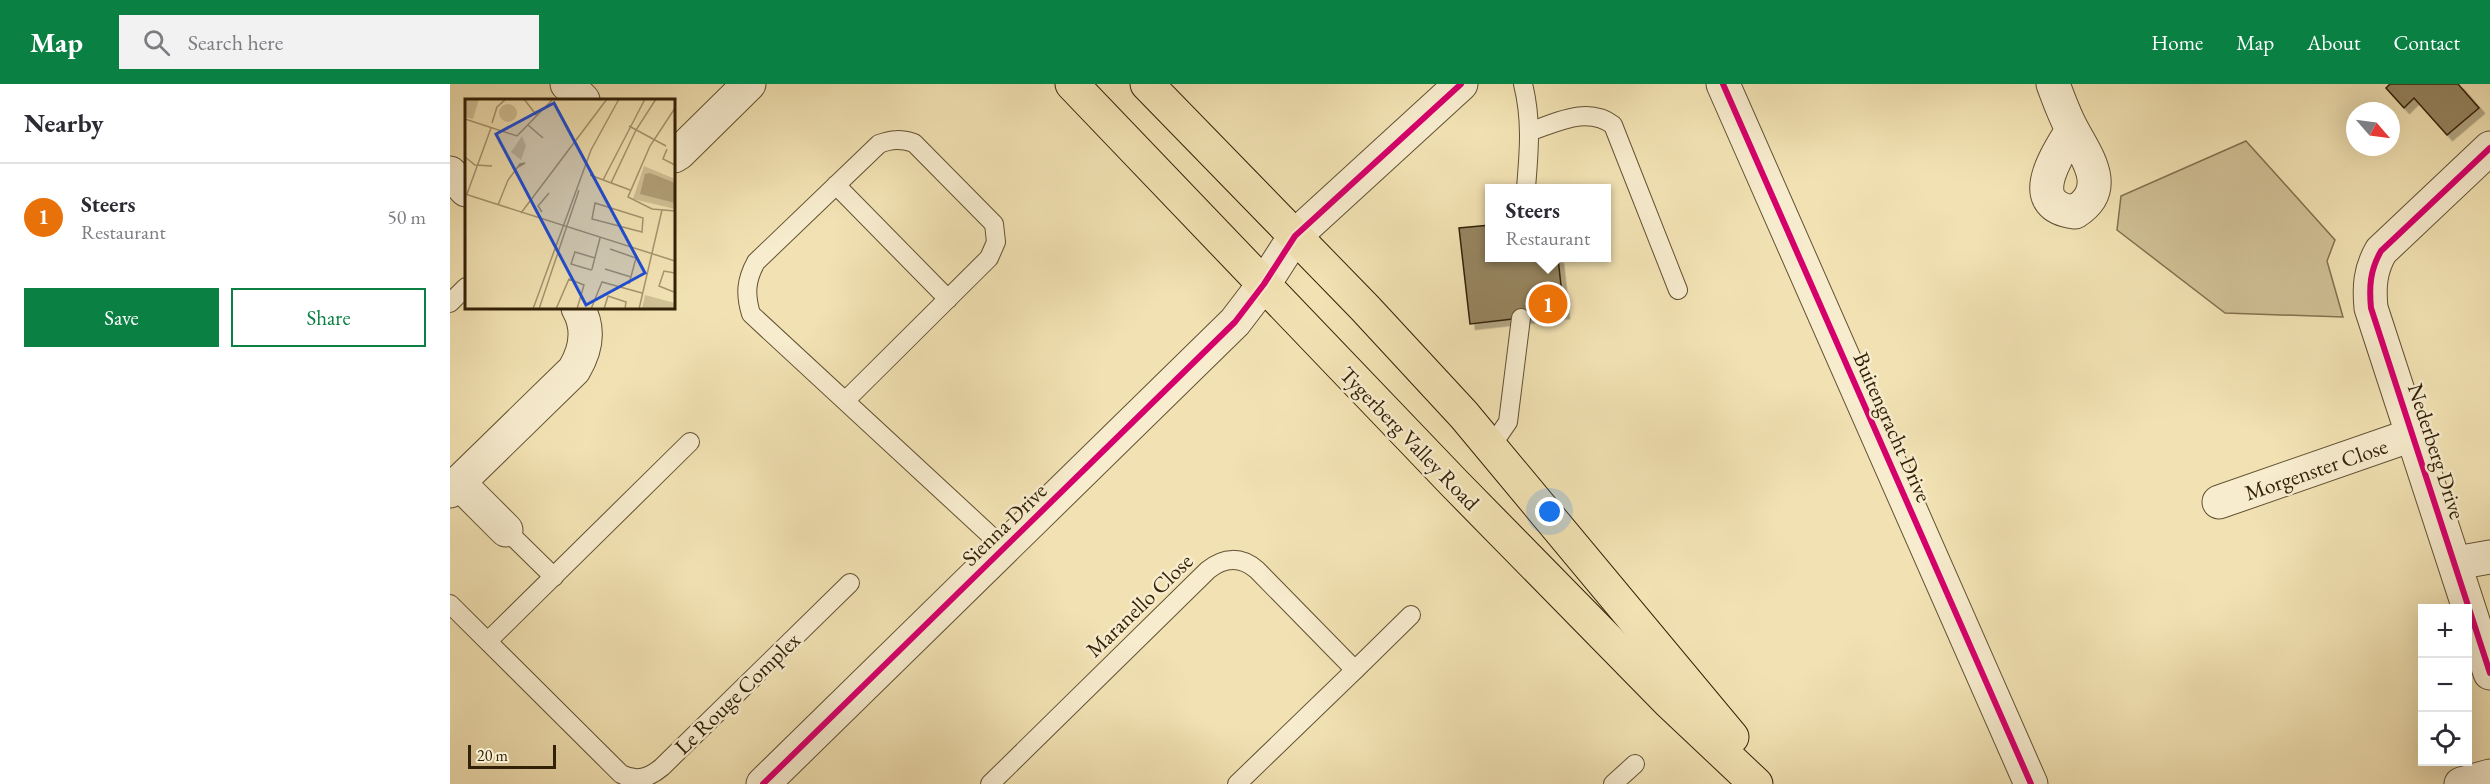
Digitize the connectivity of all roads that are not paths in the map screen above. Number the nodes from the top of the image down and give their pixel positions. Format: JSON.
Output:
{"nodes":[{"id":1,"x":567,"y":84,"type":"edge"},
{"id":2,"x":749,"y":84,"type":"edge"},
{"id":3,"x":1072,"y":84,"type":"edge"},
{"id":4,"x":1147,"y":84,"type":"edge"},
{"id":5,"x":1461,"y":84,"type":"edge"},
{"id":6,"x":1523,"y":84,"type":"edge"},
{"id":7,"x":1723,"y":84,"type":"edge"},
{"id":8,"x":2053,"y":84,"type":"edge"},
{"id":9,"x":582,"y":99,"type":"edge"},
{"id":10,"x":2072,"y":130,"type":"dead end"},
{"id":11,"x":1531,"y":131,"type":"junction"},
{"id":12,"x":2490,"y":148,"type":"edge"},
{"id":13,"x":675,"y":155,"type":"edge"},
{"id":14,"x":450,"y":173,"type":"edge"},
{"id":15,"x":1526,"y":184,"type":"edge"},
{"id":16,"x":836,"y":185,"type":"junction"},
{"id":17,"x":465,"y":189,"type":"edge"},
{"id":18,"x":1295,"y":236,"type":"junction"},
{"id":19,"x":1264,"y":284,"type":"junction"},
{"id":20,"x":465,"y":288,"type":"edge"},
{"id":21,"x":1678,"y":290,"type":"dead end"},
{"id":22,"x":948,"y":299,"type":"junction"},
{"id":23,"x":450,"y":303,"type":"edge"},
{"id":24,"x":578,"y":309,"type":"edge"},
{"id":25,"x":1521,"y":318,"type":"dead end"},
{"id":26,"x":845,"y":401,"type":"junction"},
{"id":27,"x":2412,"y":435,"type":"junction"},
{"id":28,"x":690,"y":442,"type":"dead end"},
{"id":29,"x":1490,"y":448,"type":"junction"},
{"id":30,"x":454,"y":487,"type":"edge"},
{"id":31,"x":2219,"y":502,"type":"dead end"},
{"id":32,"x":506,"y":530,"type":"joint"},
{"id":33,"x":1004,"y":548,"type":"junction"},
{"id":34,"x":2490,"y":558,"type":"edge"},
{"id":35,"x":2456,"y":563,"type":"junction"},
{"id":36,"x":554,"y":577,"type":"junction"},
{"id":37,"x":850,"y":583,"type":"dead end"},
{"id":38,"x":450,"y":604,"type":"edge"},
{"id":39,"x":1411,"y":615,"type":"dead end"},
{"id":40,"x":488,"y":642,"type":"junction"},
{"id":41,"x":1354,"y":670,"type":"junction"},
{"id":42,"x":2490,"y":672,"type":"edge"},
{"id":43,"x":1635,"y":764,"type":"dead end"},
{"id":44,"x":2490,"y":776,"type":"edge"},
{"id":45,"x":763,"y":784,"type":"edge"},
{"id":46,"x":990,"y":784,"type":"edge"},
{"id":47,"x":1237,"y":784,"type":"edge"},
{"id":48,"x":1613,"y":784,"type":"edge"},
{"id":49,"x":1756,"y":784,"type":"edge"},
{"id":50,"x":1772,"y":784,"type":"edge"},
{"id":51,"x":2031,"y":784,"type":"edge"},
{"id":52,"x":2461,"y":784,"type":"edge"}],
"edges":[{"from":1,"to":9,"type":"street"},
{"from":2,"to":13,"type":"street"},
{"from":3,"to":19,"type":"main road","name":"Tygerberg Valley Road"},
{"from":4,"to":18,"type":"main road"},
{"from":5,"to":18,"type":"street"},
{"from":6,"to":11,"type":"lane"},
{"from":7,"to":51,"type":"street","name":"Buitengracht Drive"},
{"from":8,"to":10,"type":"street"},
{"from":11,"to":15,"type":"lane"},
{"from":11,"to":21,"type":"lane"},
{"from":12,"to":27,"type":"street","name":"Nederberg Drive"},
{"from":14,"to":17,"type":"street"},
{"from":16,"to":22,"type":"lane"},
{"from":16,"to":22,"type":"lane"},
{"from":16,"to":26,"type":"lane"},
{"from":18,"to":19,"type":"street","name":"Sienna Drive"},
{"from":18,"to":29,"type":"main road"},
{"from":19,"to":33,"type":"street","name":"Sienna Drive"},
{"from":19,"to":49,"type":"main road","name":"Tygerberg Valley Road"},
{"from":20,"to":23,"type":"lane"},
{"from":22,"to":26,"type":"lane"},
{"from":24,"to":30,"type":"street"},
{"from":25,"to":29,"type":"lane"},
{"from":26,"to":33,"type":"lane"},
{"from":27,"to":31,"type":"street","name":"Morgenster Close"},
{"from":27,"to":35,"type":"street","name":"Nederberg Drive"},
{"from":28,"to":36,"type":"lane"},
{"from":29,"to":50,"type":"main road"},
{"from":30,"to":32,"type":"street"},
{"from":32,"to":36,"type":"lane"},
{"from":33,"to":45,"type":"street","name":"Sienna Drive"},
{"from":34,"to":35,"type":"street"},
{"from":35,"to":42,"type":"street","name":"Nederberg Drive"},
{"from":36,"to":40,"type":"lane"},
{"from":37,"to":40,"type":"lane","name":"Le Rouge Complex"},
{"from":38,"to":40,"type":"lane","name":"Le Rouge Complex"},
{"from":39,"to":41,"type":"lane"},
{"from":41,"to":46,"type":"lane","name":"Maranello Close"},
{"from":41,"to":47,"type":"lane"},
{"from":43,"to":48,"type":"lane"},
{"from":44,"to":52,"type":"street"}]}
